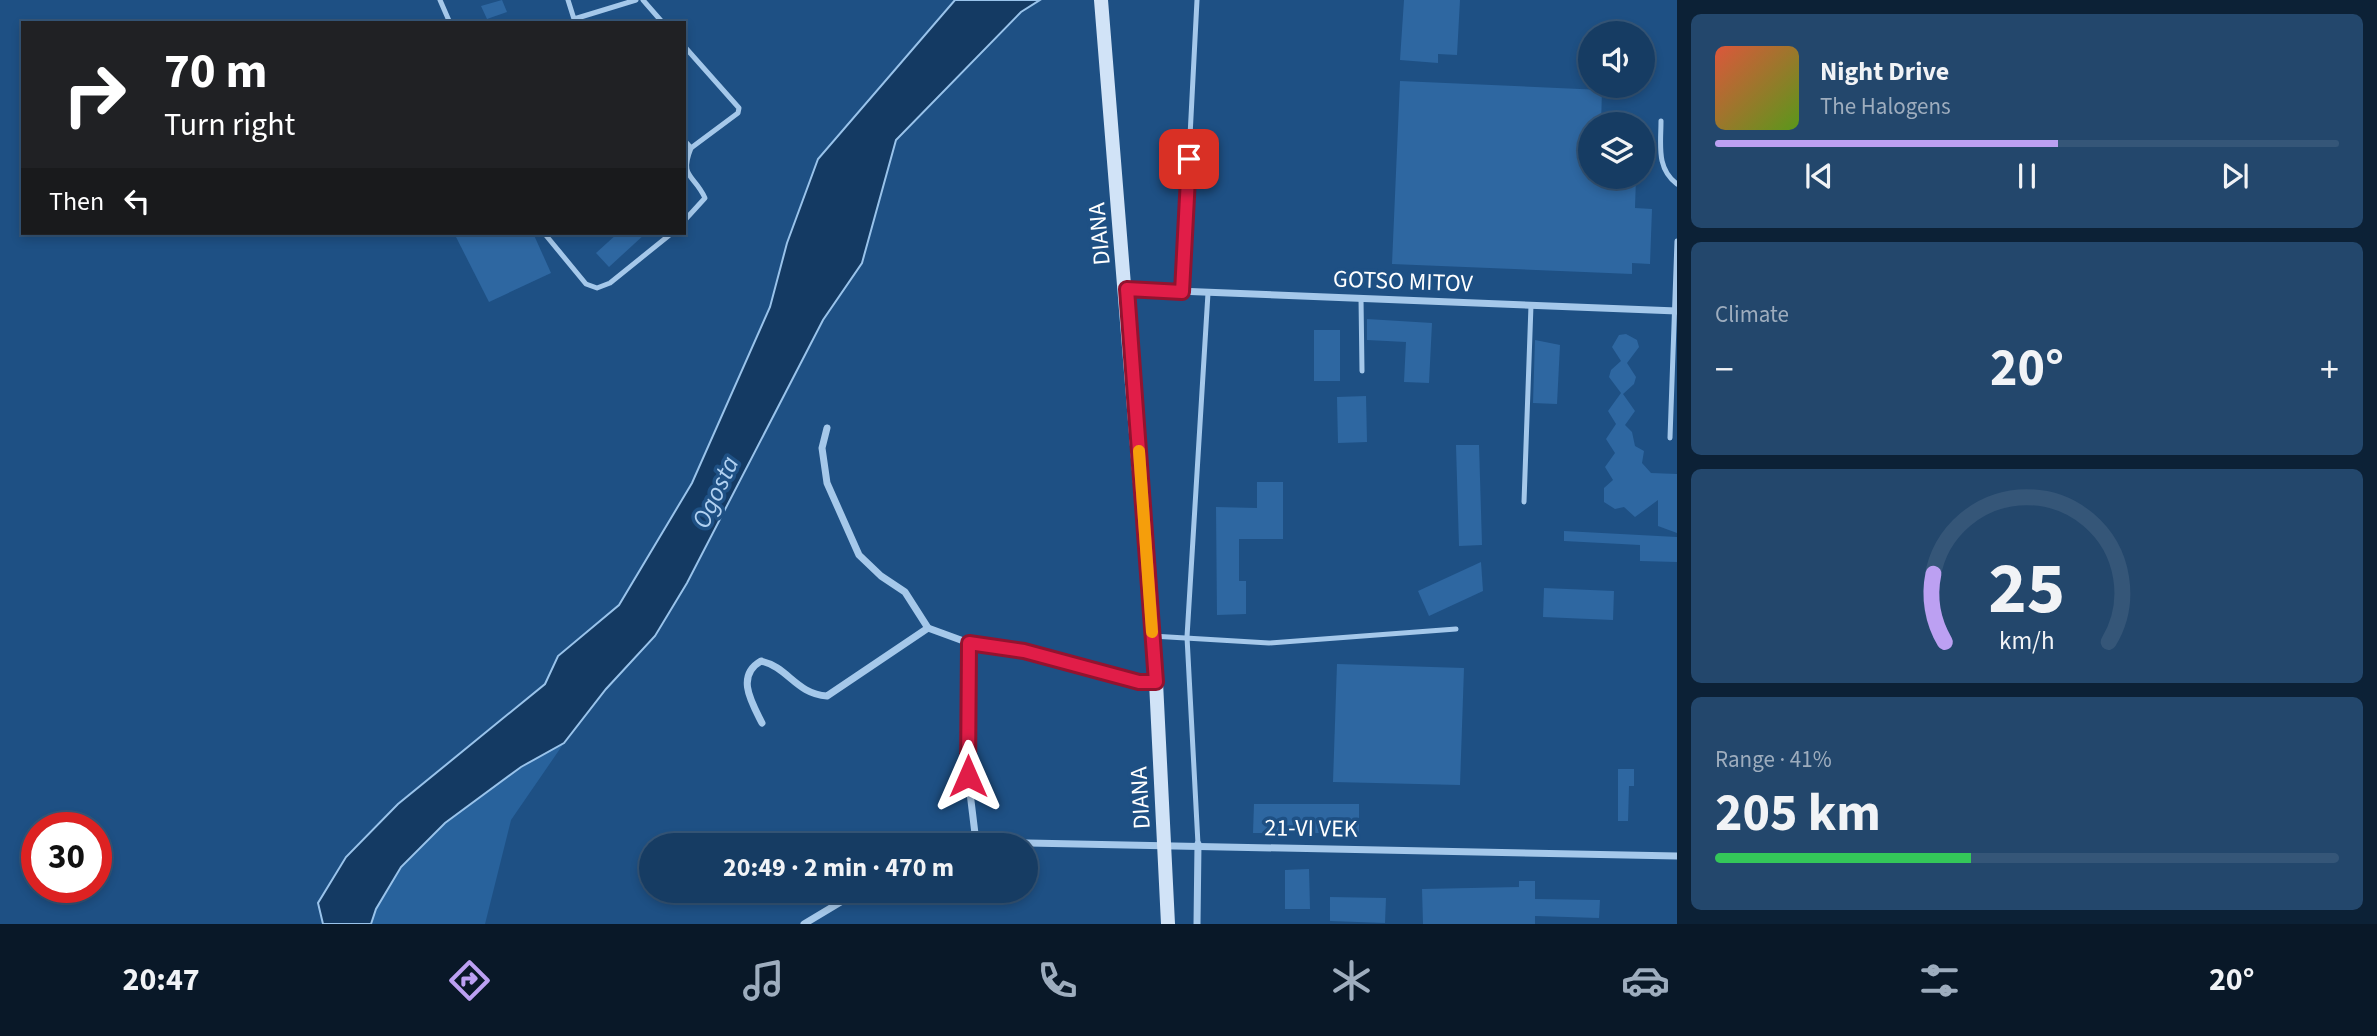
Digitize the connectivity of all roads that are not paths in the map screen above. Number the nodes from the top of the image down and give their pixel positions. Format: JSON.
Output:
{"nodes":[{"id":1,"x":440,"y":0,"type":"edge"},
{"id":2,"x":568,"y":0,"type":"edge"},
{"id":3,"x":636,"y":0,"type":"edge"},
{"id":4,"x":643,"y":0,"type":"edge"},
{"id":5,"x":1101,"y":0,"type":"edge"},
{"id":6,"x":1197,"y":0,"type":"edge"},
{"id":7,"x":449,"y":21,"type":"edge"},
{"id":8,"x":574,"y":21,"type":"edge"},
{"id":9,"x":661,"y":21,"type":"edge"},
{"id":10,"x":686,"y":48,"type":"edge"},
{"id":11,"x":1661,"y":121,"type":"dead end"},
{"id":12,"x":686,"y":142,"type":"edge"},
{"id":13,"x":691,"y":148,"type":"junction"},
{"id":14,"x":686,"y":161,"type":"edge"},
{"id":15,"x":686,"y":172,"type":"edge"},
{"id":16,"x":1677,"y":184,"type":"edge"},
{"id":17,"x":686,"y":219,"type":"edge"},
{"id":18,"x":546,"y":235,"type":"edge"},
{"id":19,"x":670,"y":235,"type":"edge"},
{"id":20,"x":1677,"y":241,"type":"edge"},
{"id":21,"x":1127,"y":289,"type":"junction"},
{"id":22,"x":1182,"y":292,"type":"junction"},
{"id":23,"x":1208,"y":293,"type":"junction"},
{"id":24,"x":1362,"y":298,"type":"junction"},
{"id":25,"x":1531,"y":305,"type":"junction"},
{"id":26,"x":1675,"y":311,"type":"edge"},
{"id":27,"x":1362,"y":371,"type":"dead end"},
{"id":28,"x":827,"y":428,"type":"dead end"},
{"id":29,"x":1670,"y":438,"type":"dead end"},
{"id":30,"x":1524,"y":502,"type":"dead end"},
{"id":31,"x":928,"y":628,"type":"junction"},
{"id":32,"x":1456,"y":629,"type":"dead end"},
{"id":33,"x":1152,"y":636,"type":"junction"},
{"id":34,"x":1187,"y":637,"type":"junction"},
{"id":35,"x":969,"y":643,"type":"junction"},
{"id":36,"x":1156,"y":682,"type":"junction"},
{"id":37,"x":762,"y":723,"type":"dead end"},
{"id":38,"x":975,"y":833,"type":"edge"},
{"id":39,"x":1038,"y":843,"type":"edge"},
{"id":40,"x":1165,"y":844,"type":"junction"},
{"id":41,"x":1198,"y":844,"type":"junction"},
{"id":42,"x":1677,"y":856,"type":"edge"},
{"id":43,"x":839,"y":903,"type":"edge"},
{"id":44,"x":804,"y":924,"type":"edge"},
{"id":45,"x":1168,"y":924,"type":"edge"},
{"id":46,"x":1197,"y":924,"type":"edge"}],
"edges":[{"from":1,"to":7,"type":"lane"},
{"from":2,"to":8,"type":"lane"},
{"from":3,"to":8,"type":"lane"},
{"from":4,"to":9,"type":"lane"},
{"from":5,"to":21,"type":"main road","name":"DIANA"},
{"from":6,"to":22,"type":"lane"},
{"from":10,"to":13,"type":"lane"},
{"from":11,"to":16,"type":"lane"},
{"from":12,"to":13,"type":"lane"},
{"from":13,"to":14,"type":"lane"},
{"from":15,"to":17,"type":"lane"},
{"from":18,"to":19,"type":"lane"},
{"from":20,"to":26,"type":"lane"},
{"from":21,"to":22,"type":"street","name":"GOTSO MITOV"},
{"from":21,"to":33,"type":"main road","name":"DIANA"},
{"from":22,"to":23,"type":"street","name":"GOTSO MITOV"},
{"from":23,"to":24,"type":"street","name":"GOTSO MITOV"},
{"from":23,"to":34,"type":"lane"},
{"from":24,"to":25,"type":"street","name":"GOTSO MITOV"},
{"from":24,"to":27,"type":"lane"},
{"from":25,"to":26,"type":"street","name":"GOTSO MITOV"},
{"from":25,"to":30,"type":"lane"},
{"from":26,"to":29,"type":"lane"},
{"from":28,"to":31,"type":"street"},
{"from":31,"to":35,"type":"street"},
{"from":31,"to":37,"type":"street"},
{"from":32,"to":34,"type":"lane"},
{"from":33,"to":34,"type":"lane"},
{"from":33,"to":36,"type":"main road","name":"DIANA"},
{"from":34,"to":41,"type":"lane"},
{"from":35,"to":36,"type":"street"},
{"from":35,"to":38,"type":"street"},
{"from":36,"to":40,"type":"main road","name":"DIANA"},
{"from":39,"to":40,"type":"street","name":"21-VI VEK"},
{"from":40,"to":41,"type":"street","name":"21-VI VEK"},
{"from":40,"to":45,"type":"main road","name":"DIANA"},
{"from":41,"to":42,"type":"street","name":"21-VI VEK"},
{"from":41,"to":46,"type":"street"},
{"from":43,"to":44,"type":"street"}]}
